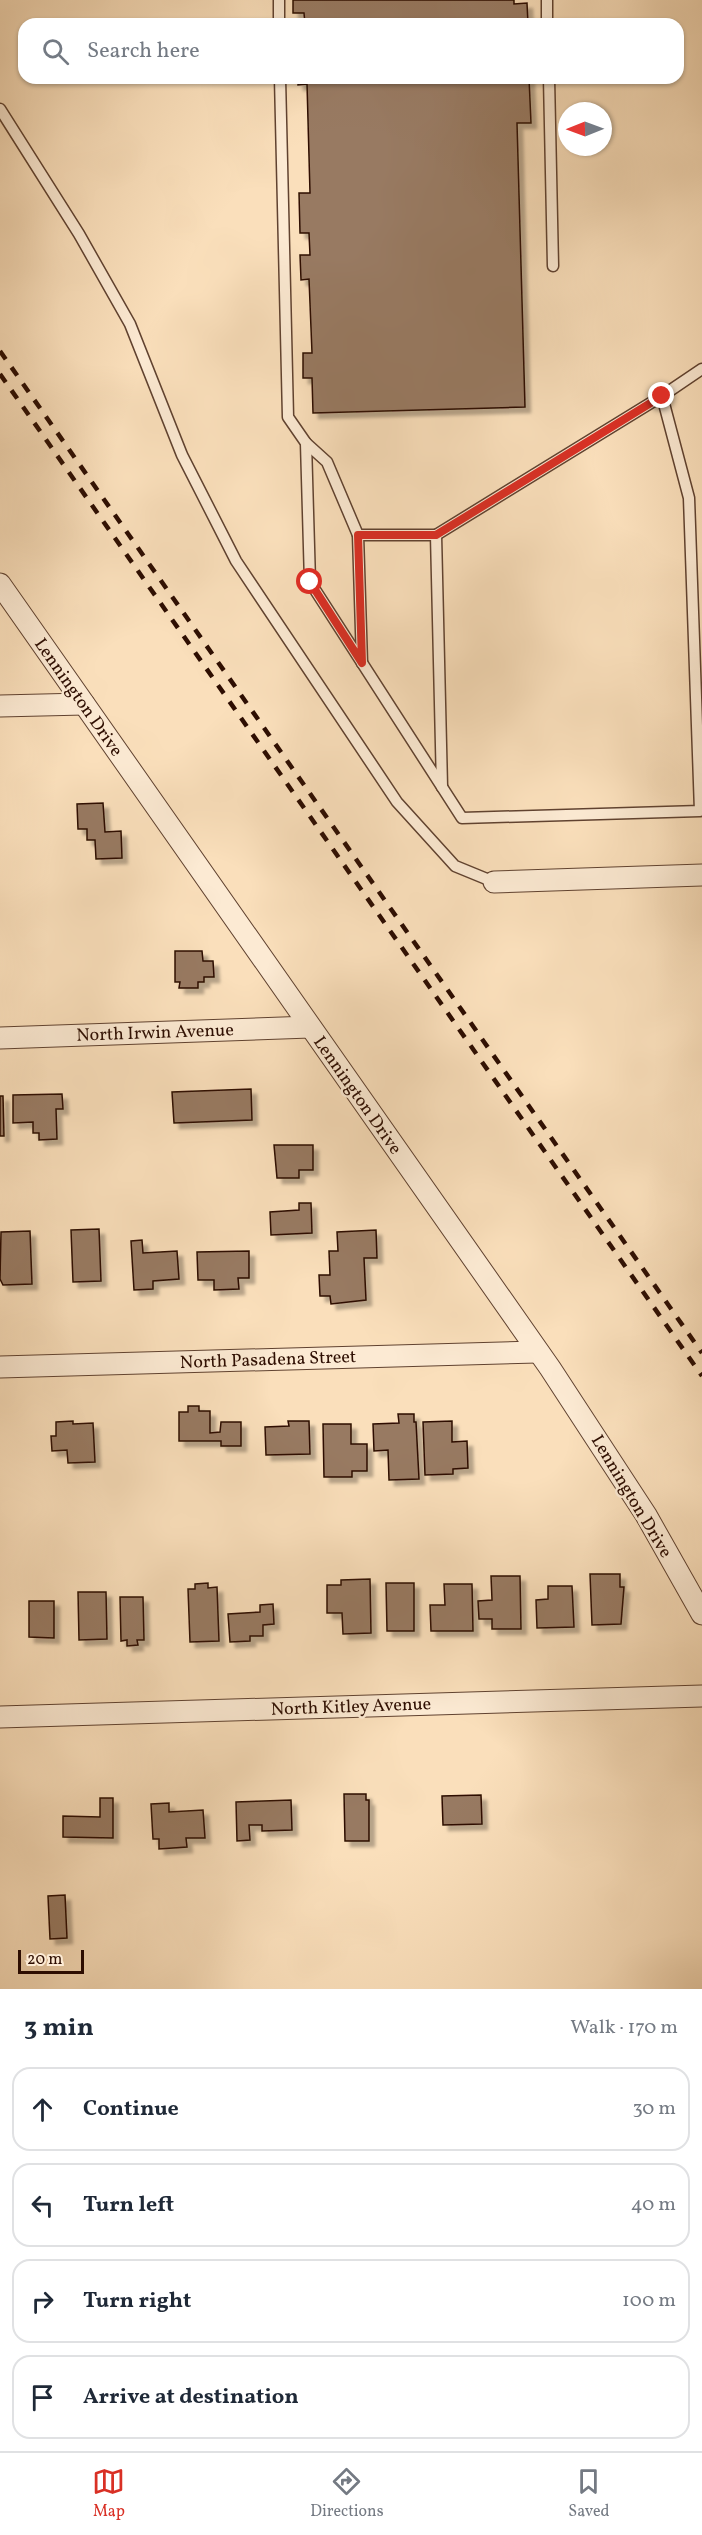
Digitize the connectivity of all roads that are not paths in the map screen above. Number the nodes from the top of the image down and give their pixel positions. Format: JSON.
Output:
{"nodes":[{"id":1,"x":279,"y":0,"type":"edge"},
{"id":2,"x":547,"y":0,"type":"edge"},
{"id":3,"x":279,"y":18,"type":"edge"},
{"id":4,"x":547,"y":18,"type":"edge"},
{"id":5,"x":280,"y":84,"type":"edge"},
{"id":6,"x":549,"y":84,"type":"edge"},
{"id":7,"x":0,"y":109,"type":"edge"},
{"id":8,"x":554,"y":266,"type":"dead end"},
{"id":9,"x":702,"y":369,"type":"edge"},
{"id":10,"x":662,"y":396,"type":"junction"},
{"id":11,"x":306,"y":443,"type":"junction"},
{"id":12,"x":358,"y":535,"type":"junction"},
{"id":13,"x":436,"y":535,"type":"junction"},
{"id":14,"x":0,"y":584,"type":"edge"},
{"id":15,"x":362,"y":663,"type":"junction"},
{"id":16,"x":84,"y":704,"type":"junction"},
{"id":17,"x":0,"y":706,"type":"edge"},
{"id":18,"x":442,"y":787,"type":"junction"},
{"id":19,"x":702,"y":875,"type":"edge"},
{"id":20,"x":494,"y":882,"type":"joint"},
{"id":21,"x":310,"y":1027,"type":"junction"},
{"id":22,"x":0,"y":1038,"type":"edge"},
{"id":23,"x":537,"y":1352,"type":"junction"},
{"id":24,"x":0,"y":1367,"type":"edge"},
{"id":25,"x":702,"y":1614,"type":"edge"},
{"id":26,"x":702,"y":1696,"type":"edge"},
{"id":27,"x":0,"y":1717,"type":"edge"}],
"edges":[{"from":1,"to":3,"type":"lane"},
{"from":2,"to":4,"type":"lane"},
{"from":5,"to":11,"type":"lane"},
{"from":6,"to":8,"type":"lane"},
{"from":7,"to":20,"type":"lane"},
{"from":9,"to":10,"type":"lane"},
{"from":10,"to":13,"type":"lane"},
{"from":10,"to":18,"type":"lane"},
{"from":11,"to":12,"type":"lane"},
{"from":11,"to":15,"type":"lane"},
{"from":12,"to":13,"type":"lane"},
{"from":12,"to":15,"type":"lane"},
{"from":13,"to":18,"type":"lane"},
{"from":14,"to":16,"type":"street","name":"Lennington Drive"},
{"from":15,"to":18,"type":"lane"},
{"from":16,"to":17,"type":"street"},
{"from":16,"to":21,"type":"street","name":"Lennington Drive"},
{"from":19,"to":20,"type":"street"},
{"from":21,"to":22,"type":"street","name":"North Irwin Avenue"},
{"from":21,"to":23,"type":"street","name":"Lennington Drive"},
{"from":23,"to":24,"type":"street","name":"North Pasadena Street"},
{"from":23,"to":25,"type":"street","name":"Lennington Drive"},
{"from":26,"to":27,"type":"street","name":"North Kitley Avenue"}]}
